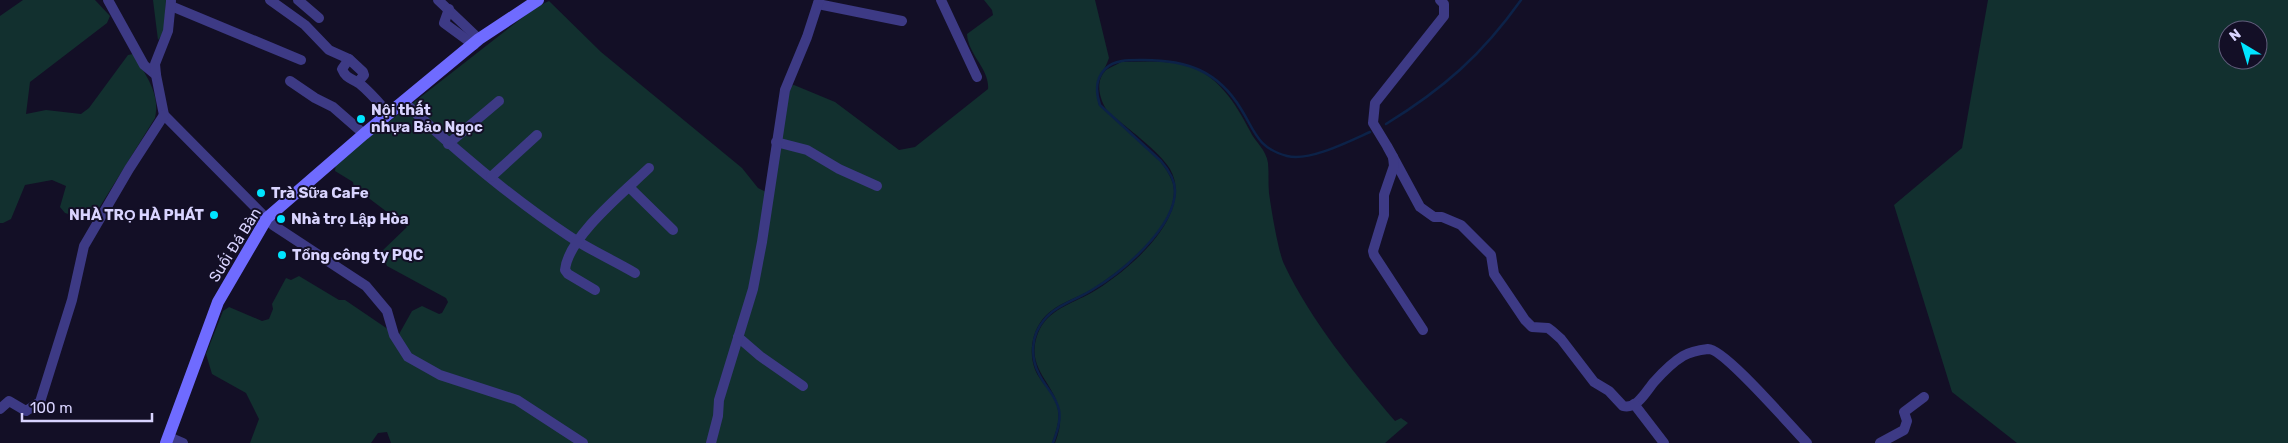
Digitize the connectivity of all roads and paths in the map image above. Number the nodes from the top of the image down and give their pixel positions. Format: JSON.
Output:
{"nodes":[{"id":1,"x":108,"y":0,"type":"edge"},
{"id":2,"x":270,"y":0,"type":"edge"},
{"id":3,"x":298,"y":0,"type":"edge"},
{"id":4,"x":438,"y":0,"type":"edge"},
{"id":5,"x":538,"y":0,"type":"edge"},
{"id":6,"x":940,"y":0,"type":"edge"},
{"id":7,"x":1440,"y":0,"type":"edge"},
{"id":8,"x":818,"y":2,"type":"edge"},
{"id":9,"x":171,"y":3,"type":"edge"},
{"id":10,"x":319,"y":18,"type":"dead end"},
{"id":11,"x":902,"y":21,"type":"dead end"},
{"id":12,"x":477,"y":42,"type":"junction"},
{"id":13,"x":301,"y":60,"type":"dead end"},
{"id":14,"x":156,"y":75,"type":"junction"},
{"id":15,"x":977,"y":77,"type":"dead end"},
{"id":16,"x":290,"y":81,"type":"dead end"},
{"id":17,"x":499,"y":101,"type":"dead end"},
{"id":18,"x":404,"y":102,"type":"junction"},
{"id":19,"x":389,"y":114,"type":"junction"},
{"id":20,"x":164,"y":115,"type":"junction"},
{"id":21,"x":364,"y":134,"type":"junction"},
{"id":22,"x":536,"y":135,"type":"dead end"},
{"id":23,"x":776,"y":142,"type":"junction"},
{"id":24,"x":448,"y":144,"type":"junction"},
{"id":25,"x":1393,"y":157,"type":"junction"},
{"id":26,"x":649,"y":168,"type":"dead end"},
{"id":27,"x":491,"y":177,"type":"junction"},
{"id":28,"x":877,"y":186,"type":"dead end"},
{"id":29,"x":629,"y":187,"type":"junction"},
{"id":30,"x":267,"y":218,"type":"junction"},
{"id":31,"x":673,"y":230,"type":"dead end"},
{"id":32,"x":578,"y":241,"type":"junction"},
{"id":33,"x":635,"y":272,"type":"dead end"},
{"id":34,"x":595,"y":290,"type":"dead end"},
{"id":35,"x":1423,"y":330,"type":"dead end"},
{"id":36,"x":738,"y":337,"type":"junction"},
{"id":37,"x":803,"y":386,"type":"dead end"},
{"id":38,"x":1924,"y":397,"type":"dead end"},
{"id":39,"x":4,"y":399,"type":"edge"},
{"id":40,"x":1634,"y":404,"type":"junction"},
{"id":41,"x":0,"y":409,"type":"edge"},
{"id":42,"x":167,"y":440,"type":"edge"},
{"id":43,"x":183,"y":443,"type":"edge"},
{"id":44,"x":582,"y":443,"type":"edge"},
{"id":45,"x":710,"y":443,"type":"edge"},
{"id":46,"x":1664,"y":443,"type":"edge"},
{"id":47,"x":1807,"y":443,"type":"edge"},
{"id":48,"x":1880,"y":443,"type":"edge"}],
"edges":[{"from":1,"to":14,"type":"street"},
{"from":2,"to":19,"type":"street"},
{"from":3,"to":10,"type":"street"},
{"from":4,"to":12,"type":"street"},
{"from":5,"to":12,"type":"street","name":"Suối Đá Bàn"},
{"from":6,"to":15,"type":"street"},
{"from":7,"to":25,"type":"street"},
{"from":8,"to":11,"type":"street"},
{"from":8,"to":23,"type":"street"},
{"from":9,"to":13,"type":"street"},
{"from":9,"to":14,"type":"street"},
{"from":12,"to":18,"type":"street","name":"Suối Đá Bàn"},
{"from":14,"to":20,"type":"street"},
{"from":16,"to":21,"type":"street"},
{"from":17,"to":24,"type":"street"},
{"from":18,"to":19,"type":"street","name":"Suối Đá Bàn"},
{"from":18,"to":24,"type":"street"},
{"from":19,"to":21,"type":"street","name":"Suối Đá Bàn"},
{"from":20,"to":30,"type":"street"},
{"from":20,"to":39,"type":"street"},
{"from":21,"to":30,"type":"street","name":"Suối Đá Bàn"},
{"from":22,"to":27,"type":"street"},
{"from":23,"to":28,"type":"street"},
{"from":23,"to":36,"type":"street"},
{"from":24,"to":27,"type":"street"},
{"from":25,"to":35,"type":"street"},
{"from":25,"to":40,"type":"street"},
{"from":26,"to":29,"type":"street"},
{"from":27,"to":32,"type":"street"},
{"from":29,"to":31,"type":"street"},
{"from":29,"to":32,"type":"street"},
{"from":30,"to":42,"type":"street","name":"Suối Đá Bàn"},
{"from":30,"to":44,"type":"street"},
{"from":32,"to":33,"type":"street"},
{"from":32,"to":34,"type":"street"},
{"from":36,"to":37,"type":"street"},
{"from":36,"to":45,"type":"street"},
{"from":38,"to":48,"type":"street"},
{"from":39,"to":41,"type":"street"},
{"from":40,"to":46,"type":"street"},
{"from":40,"to":47,"type":"street"},
{"from":42,"to":43,"type":"street"}]}
